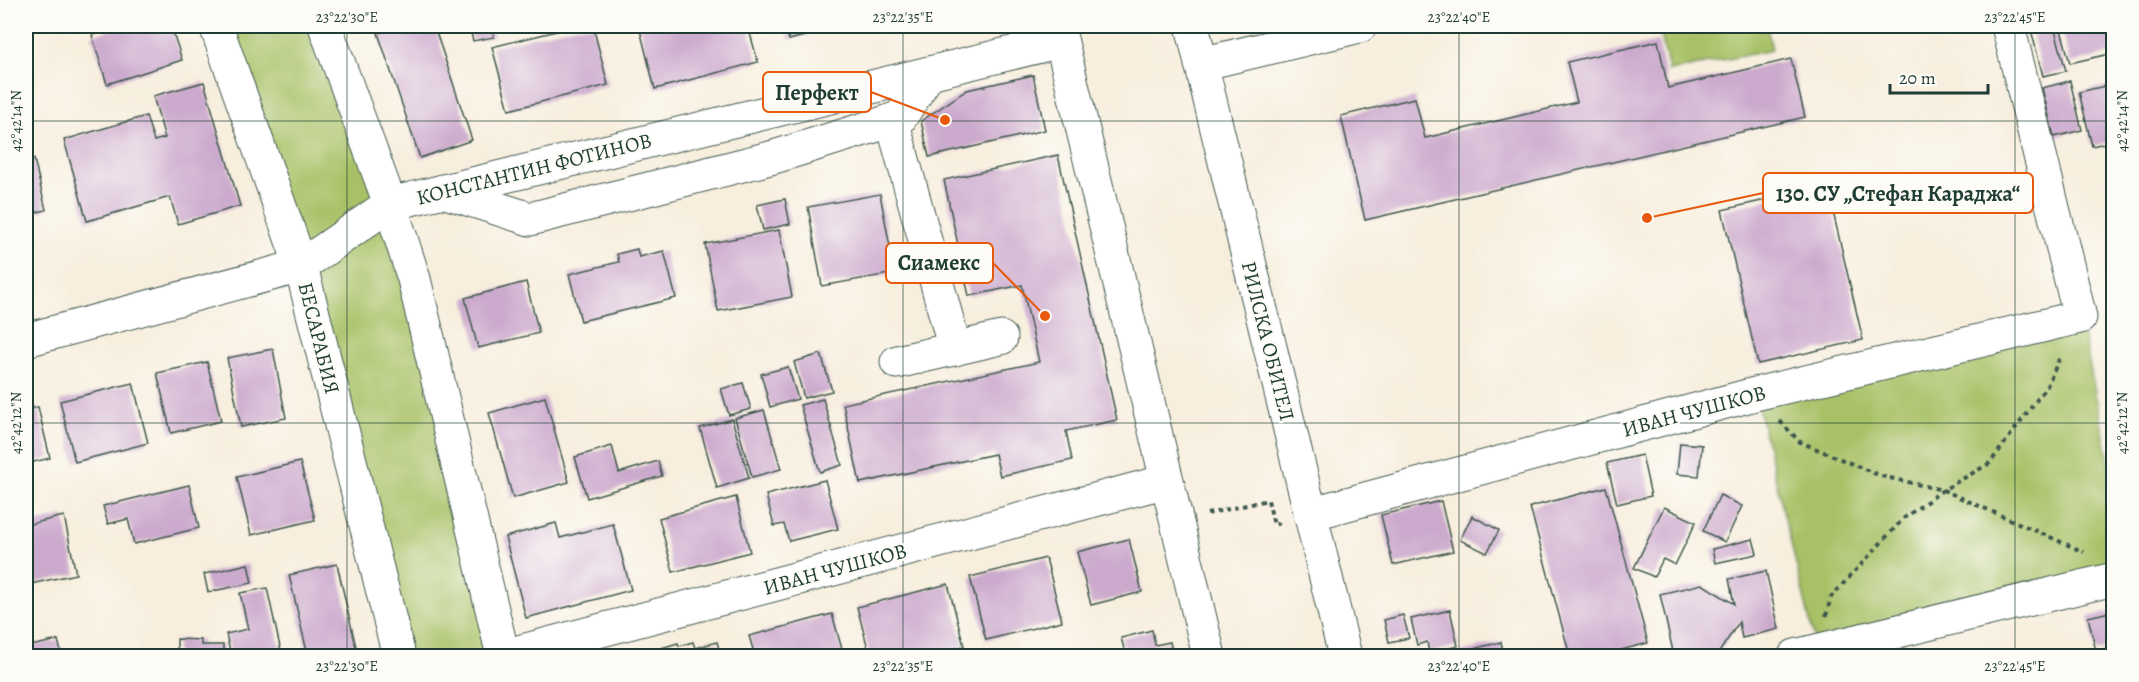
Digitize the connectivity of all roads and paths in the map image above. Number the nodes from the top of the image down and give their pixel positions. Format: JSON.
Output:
{"nodes":[{"id":1,"x":216,"y":26,"type":"edge"},
{"id":2,"x":325,"y":26,"type":"edge"},
{"id":3,"x":1192,"y":26,"type":"edge"},
{"id":4,"x":1360,"y":26,"type":"edge"},
{"id":5,"x":2008,"y":26,"type":"edge"},
{"id":6,"x":1060,"y":33,"type":"edge"},
{"id":7,"x":1201,"y":64,"type":"junction"},
{"id":8,"x":929,"y":73,"type":"junction"},
{"id":9,"x":892,"y":120,"type":"junction"},
{"id":10,"x":443,"y":191,"type":"junction"},
{"id":11,"x":390,"y":204,"type":"junction"},
{"id":12,"x":301,"y":266,"type":"junction"},
{"id":13,"x":2080,"y":317,"type":"junction"},
{"id":14,"x":1000,"y":338,"type":"dead end"},
{"id":15,"x":26,"y":340,"type":"edge"},
{"id":16,"x":955,"y":349,"type":"junction"},
{"id":17,"x":897,"y":362,"type":"dead end"},
{"id":18,"x":1755,"y":394,"type":"junction"},
{"id":19,"x":1167,"y":481,"type":"junction"},
{"id":20,"x":1943,"y":490,"type":"junction"},
{"id":21,"x":1268,"y":500,"type":"dead end"},
{"id":22,"x":1310,"y":514,"type":"junction"},
{"id":23,"x":1204,"y":515,"type":"dead end"},
{"id":24,"x":2103,"y":567,"type":"edge"},
{"id":25,"x":1806,"y":654,"type":"edge"},
{"id":26,"x":399,"y":657,"type":"edge"},
{"id":27,"x":503,"y":657,"type":"edge"},
{"id":28,"x":1209,"y":657,"type":"edge"},
{"id":29,"x":1345,"y":657,"type":"edge"}],
"edges":[{"from":1,"to":12,"type":"street","name":"БЕСАРАБИЯ"},
{"from":2,"to":11,"type":"street"},
{"from":3,"to":7,"type":"street","name":"РИЛСКА ОБИТЕЛ"},
{"from":4,"to":7,"type":"street"},
{"from":5,"to":13,"type":"street"},
{"from":6,"to":8,"type":"street","name":"КОНСТАНТИН ФОТИНОВ"},
{"from":6,"to":19,"type":"street"},
{"from":7,"to":22,"type":"street","name":"РИЛСКА ОБИТЕЛ"},
{"from":8,"to":9,"type":"street"},
{"from":8,"to":10,"type":"street","name":"КОНСТАНТИН ФОТИНОВ"},
{"from":9,"to":10,"type":"street"},
{"from":9,"to":16,"type":"street"},
{"from":10,"to":11,"type":"street","name":"КОНСТАНТИН ФОТИНОВ"},
{"from":11,"to":12,"type":"street","name":"КОНСТАНТИН ФОТИНОВ"},
{"from":11,"to":27,"type":"street"},
{"from":12,"to":15,"type":"street","name":"КОНСТАНТИН ФОТИНОВ"},
{"from":12,"to":26,"type":"street","name":"БЕСАРАБИЯ"},
{"from":13,"to":18,"type":"street","name":"ИВАН ЧУШКОВ"},
{"from":13,"to":20,"type":"path"},
{"from":14,"to":16,"type":"street"},
{"from":16,"to":17,"type":"street"},
{"from":18,"to":20,"type":"path"},
{"from":18,"to":22,"type":"street","name":"ИВАН ЧУШКОВ"},
{"from":19,"to":27,"type":"street","name":"ИВАН ЧУШКОВ"},
{"from":19,"to":28,"type":"street"},
{"from":20,"to":24,"type":"path"},
{"from":20,"to":25,"type":"path"},
{"from":21,"to":23,"type":"path"},
{"from":22,"to":29,"type":"street","name":"РИЛСКА ОБИТЕЛ"},
{"from":24,"to":25,"type":"street"}]}
